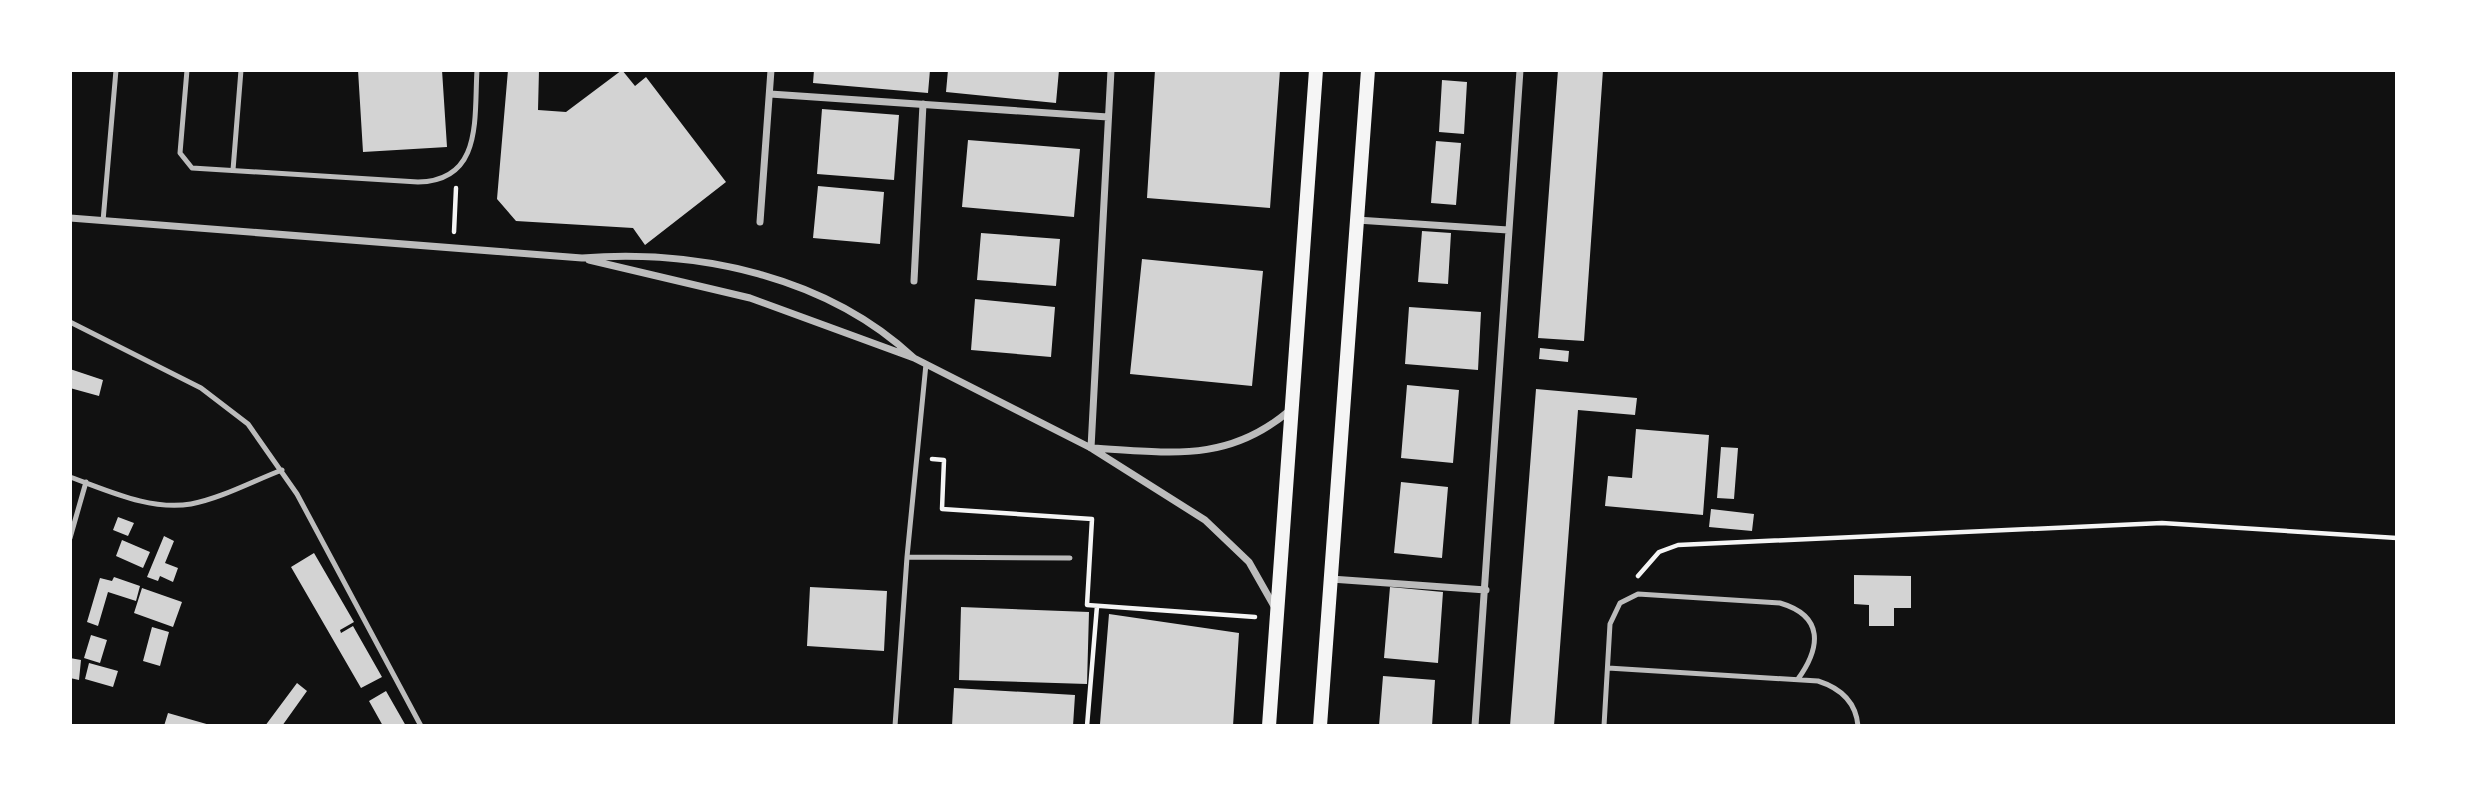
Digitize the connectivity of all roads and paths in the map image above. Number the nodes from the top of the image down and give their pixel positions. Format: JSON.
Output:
{"nodes":[{"id":1,"x":116,"y":70,"type":"edge"},
{"id":2,"x":187,"y":70,"type":"edge"},
{"id":3,"x":241,"y":70,"type":"edge"},
{"id":4,"x":477,"y":70,"type":"edge"},
{"id":5,"x":771,"y":70,"type":"edge"},
{"id":6,"x":1111,"y":70,"type":"edge"},
{"id":7,"x":1316,"y":70,"type":"edge"},
{"id":8,"x":1368,"y":70,"type":"edge"},
{"id":9,"x":1520,"y":70,"type":"edge"},
{"id":10,"x":770,"y":94,"type":"junction"},
{"id":11,"x":923,"y":104,"type":"junction"},
{"id":12,"x":1108,"y":117,"type":"junction"},
{"id":13,"x":233,"y":170,"type":"junction"},
{"id":14,"x":457,"y":170,"type":"junction"},
{"id":15,"x":70,"y":218,"type":"edge"},
{"id":16,"x":1357,"y":220,"type":"junction"},
{"id":17,"x":103,"y":221,"type":"junction"},
{"id":18,"x":760,"y":222,"type":"dead end"},
{"id":19,"x":1508,"y":230,"type":"junction"},
{"id":20,"x":454,"y":249,"type":"junction"},
{"id":21,"x":582,"y":258,"type":"junction"},
{"id":22,"x":914,"y":281,"type":"dead end"},
{"id":23,"x":70,"y":322,"type":"edge"},
{"id":24,"x":914,"y":358,"type":"junction"},
{"id":25,"x":926,"y":364,"type":"junction"},
{"id":26,"x":1292,"y":409,"type":"junction"},
{"id":27,"x":1091,"y":447,"type":"junction"},
{"id":28,"x":282,"y":470,"type":"junction"},
{"id":29,"x":70,"y":477,"type":"edge"},
{"id":30,"x":86,"y":482,"type":"junction"},
{"id":31,"x":70,"y":538,"type":"edge"},
{"id":32,"x":2397,"y":538,"type":"edge"},
{"id":33,"x":907,"y":557,"type":"junction"},
{"id":34,"x":1070,"y":558,"type":"dead end"},
{"id":35,"x":1331,"y":579,"type":"junction"},
{"id":36,"x":1486,"y":590,"type":"junction"},
{"id":37,"x":1630,"y":597,"type":"junction"},
{"id":38,"x":1097,"y":606,"type":"dead end"},
{"id":39,"x":1277,"y":615,"type":"junction"},
{"id":40,"x":1608,"y":668,"type":"junction"},
{"id":41,"x":1798,"y":679,"type":"junction"},
{"id":42,"x":421,"y":726,"type":"edge"},
{"id":43,"x":895,"y":726,"type":"edge"},
{"id":44,"x":1087,"y":726,"type":"edge"},
{"id":45,"x":1269,"y":726,"type":"edge"},
{"id":46,"x":1320,"y":726,"type":"edge"},
{"id":47,"x":1475,"y":726,"type":"edge"},
{"id":48,"x":1604,"y":726,"type":"edge"},
{"id":49,"x":1858,"y":726,"type":"edge"}],
"edges":[{"from":1,"to":17,"type":"lane"},
{"from":2,"to":13,"type":"lane"},
{"from":3,"to":13,"type":"lane"},
{"from":4,"to":14,"type":"lane"},
{"from":5,"to":10,"type":"street"},
{"from":6,"to":12,"type":"street"},
{"from":7,"to":26,"type":"main road"},
{"from":8,"to":16,"type":"main road"},
{"from":9,"to":19,"type":"street"},
{"from":10,"to":11,"type":"street"},
{"from":10,"to":18,"type":"street"},
{"from":11,"to":12,"type":"street"},
{"from":11,"to":22,"type":"street"},
{"from":12,"to":27,"type":"street"},
{"from":13,"to":14,"type":"lane"},
{"from":14,"to":20,"type":"path"},
{"from":15,"to":17,"type":"street"},
{"from":16,"to":19,"type":"street"},
{"from":16,"to":35,"type":"main road"},
{"from":17,"to":20,"type":"street"},
{"from":19,"to":36,"type":"street"},
{"from":20,"to":21,"type":"street"},
{"from":21,"to":24,"type":"street"},
{"from":21,"to":24,"type":"street"},
{"from":23,"to":28,"type":"lane"},
{"from":24,"to":25,"type":"street"},
{"from":25,"to":27,"type":"street"},
{"from":25,"to":33,"type":"lane"},
{"from":26,"to":27,"type":"street"},
{"from":26,"to":39,"type":"main road"},
{"from":27,"to":39,"type":"street"},
{"from":28,"to":30,"type":"lane"},
{"from":28,"to":42,"type":"lane"},
{"from":29,"to":30,"type":"lane"},
{"from":30,"to":31,"type":"lane"},
{"from":32,"to":37,"type":"path"},
{"from":33,"to":34,"type":"lane"},
{"from":33,"to":43,"type":"lane"},
{"from":35,"to":36,"type":"street"},
{"from":35,"to":46,"type":"main road"},
{"from":36,"to":47,"type":"street"},
{"from":37,"to":40,"type":"lane"},
{"from":37,"to":41,"type":"lane"},
{"from":38,"to":44,"type":"path"},
{"from":39,"to":45,"type":"main road"},
{"from":40,"to":41,"type":"lane"},
{"from":40,"to":48,"type":"lane"},
{"from":41,"to":49,"type":"lane"}]}
